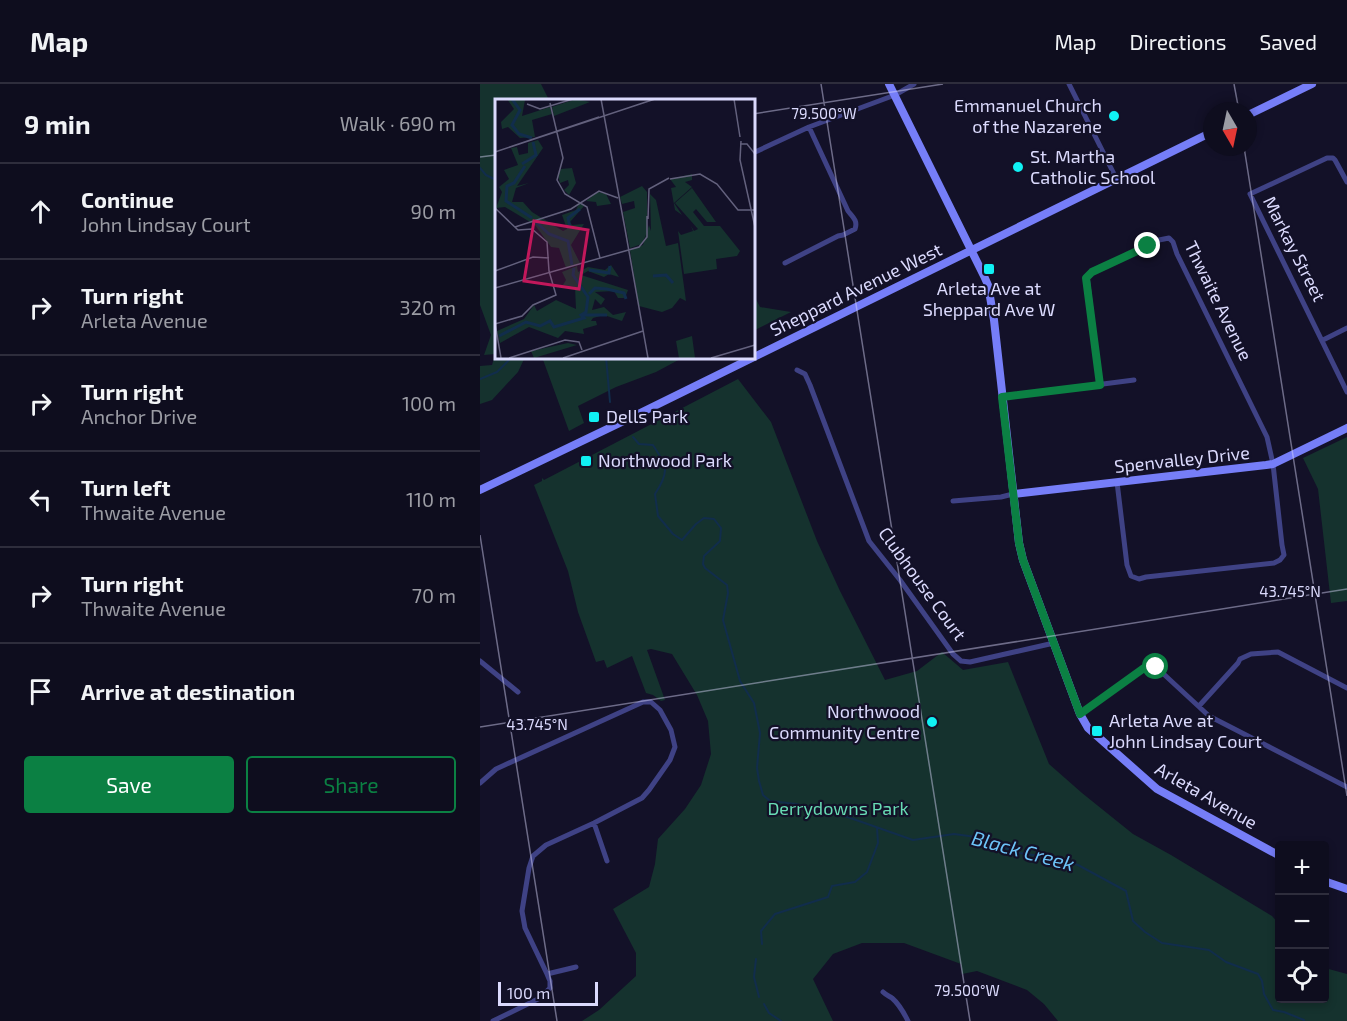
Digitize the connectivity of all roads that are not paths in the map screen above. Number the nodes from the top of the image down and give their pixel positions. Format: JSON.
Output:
{"nodes":[{"id":1,"x":889,"y":84,"type":"edge"},
{"id":2,"x":914,"y":84,"type":"edge"},
{"id":3,"x":1070,"y":84,"type":"edge"},
{"id":4,"x":1312,"y":84,"type":"edge"},
{"id":5,"x":895,"y":95,"type":"junction"},
{"id":6,"x":1257,"y":111,"type":"edge"},
{"id":7,"x":809,"y":127,"type":"junction"},
{"id":8,"x":1203,"y":136,"type":"edge"},
{"id":9,"x":754,"y":153,"type":"edge"},
{"id":10,"x":1116,"y":178,"type":"junction"},
{"id":11,"x":1347,"y":182,"type":"edge"},
{"id":12,"x":970,"y":250,"type":"junction"},
{"id":13,"x":784,"y":263,"type":"dead end"},
{"id":14,"x":1347,"y":328,"type":"edge"},
{"id":15,"x":1323,"y":340,"type":"junction"},
{"id":16,"x":754,"y":357,"type":"edge"},
{"id":17,"x":751,"y":358,"type":"edge"},
{"id":18,"x":797,"y":370,"type":"dead end"},
{"id":19,"x":1134,"y":380,"type":"dead end"},
{"id":20,"x":1100,"y":385,"type":"junction"},
{"id":21,"x":1347,"y":392,"type":"edge"},
{"id":22,"x":1002,"y":397,"type":"junction"},
{"id":23,"x":1347,"y":428,"type":"edge"},
{"id":24,"x":1273,"y":464,"type":"junction"},
{"id":25,"x":1117,"y":482,"type":"junction"},
{"id":26,"x":480,"y":490,"type":"edge"},
{"id":27,"x":1013,"y":494,"type":"junction"},
{"id":28,"x":953,"y":501,"type":"dead end"},
{"id":29,"x":1054,"y":643,"type":"junction"},
{"id":30,"x":480,"y":661,"type":"edge"},
{"id":31,"x":1347,"y":688,"type":"edge"},
{"id":32,"x":518,"y":692,"type":"dead end"},
{"id":33,"x":1199,"y":706,"type":"junction"},
{"id":34,"x":1080,"y":714,"type":"junction"},
{"id":35,"x":480,"y":783,"type":"edge"},
{"id":36,"x":1347,"y":788,"type":"edge"},
{"id":37,"x":594,"y":823,"type":"junction"},
{"id":38,"x":1275,"y":853,"type":"edge"},
{"id":39,"x":607,"y":861,"type":"dead end"},
{"id":40,"x":1329,"y":882,"type":"edge"},
{"id":41,"x":1347,"y":889,"type":"edge"},
{"id":42,"x":576,"y":967,"type":"dead end"},
{"id":43,"x":547,"y":974,"type":"junction"},
{"id":44,"x":883,"y":992,"type":"dead end"},
{"id":45,"x":493,"y":1021,"type":"edge"},
{"id":46,"x":908,"y":1021,"type":"edge"}],
"edges":[{"from":1,"to":5,"type":"street","name":"Arleta Avenue"},
{"from":2,"to":5,"type":"street"},
{"from":3,"to":10,"type":"street"},
{"from":4,"to":6,"type":"street"},
{"from":5,"to":7,"type":"street"},
{"from":5,"to":12,"type":"street","name":"Arleta Avenue"},
{"from":7,"to":9,"type":"street"},
{"from":7,"to":13,"type":"street"},
{"from":8,"to":10,"type":"street","name":"Sheppard Avenue West"},
{"from":10,"to":12,"type":"street","name":"Sheppard Avenue West"},
{"from":11,"to":15,"type":"street","name":"Markay Street"},
{"from":12,"to":16,"type":"street","name":"Sheppard Avenue West"},
{"from":12,"to":22,"type":"street","name":"Arleta Avenue"},
{"from":14,"to":15,"type":"street"},
{"from":15,"to":21,"type":"street","name":"Markay Street"},
{"from":17,"to":26,"type":"street","name":"Sheppard Avenue West"},
{"from":18,"to":29,"type":"street","name":"Clubhouse Court"},
{"from":19,"to":20,"type":"street"},
{"from":20,"to":22,"type":"street"},
{"from":20,"to":24,"type":"street","name":"Thwaite Avenue"},
{"from":22,"to":27,"type":"street","name":"Arleta Avenue"},
{"from":23,"to":24,"type":"street","name":"Spenvalley Drive"},
{"from":24,"to":25,"type":"street","name":"Spenvalley Drive"},
{"from":24,"to":25,"type":"street"},
{"from":25,"to":27,"type":"street","name":"Spenvalley Drive"},
{"from":27,"to":28,"type":"street"},
{"from":27,"to":29,"type":"street","name":"Arleta Avenue"},
{"from":29,"to":34,"type":"street","name":"Arleta Avenue"},
{"from":30,"to":32,"type":"street"},
{"from":31,"to":33,"type":"street"},
{"from":33,"to":34,"type":"street"},
{"from":33,"to":36,"type":"street"},
{"from":34,"to":38,"type":"street","name":"Arleta Avenue"},
{"from":35,"to":37,"type":"street"},
{"from":37,"to":39,"type":"street"},
{"from":37,"to":43,"type":"street"},
{"from":40,"to":41,"type":"street"},
{"from":42,"to":43,"type":"street"},
{"from":43,"to":45,"type":"street"},
{"from":44,"to":46,"type":"street"}]}
